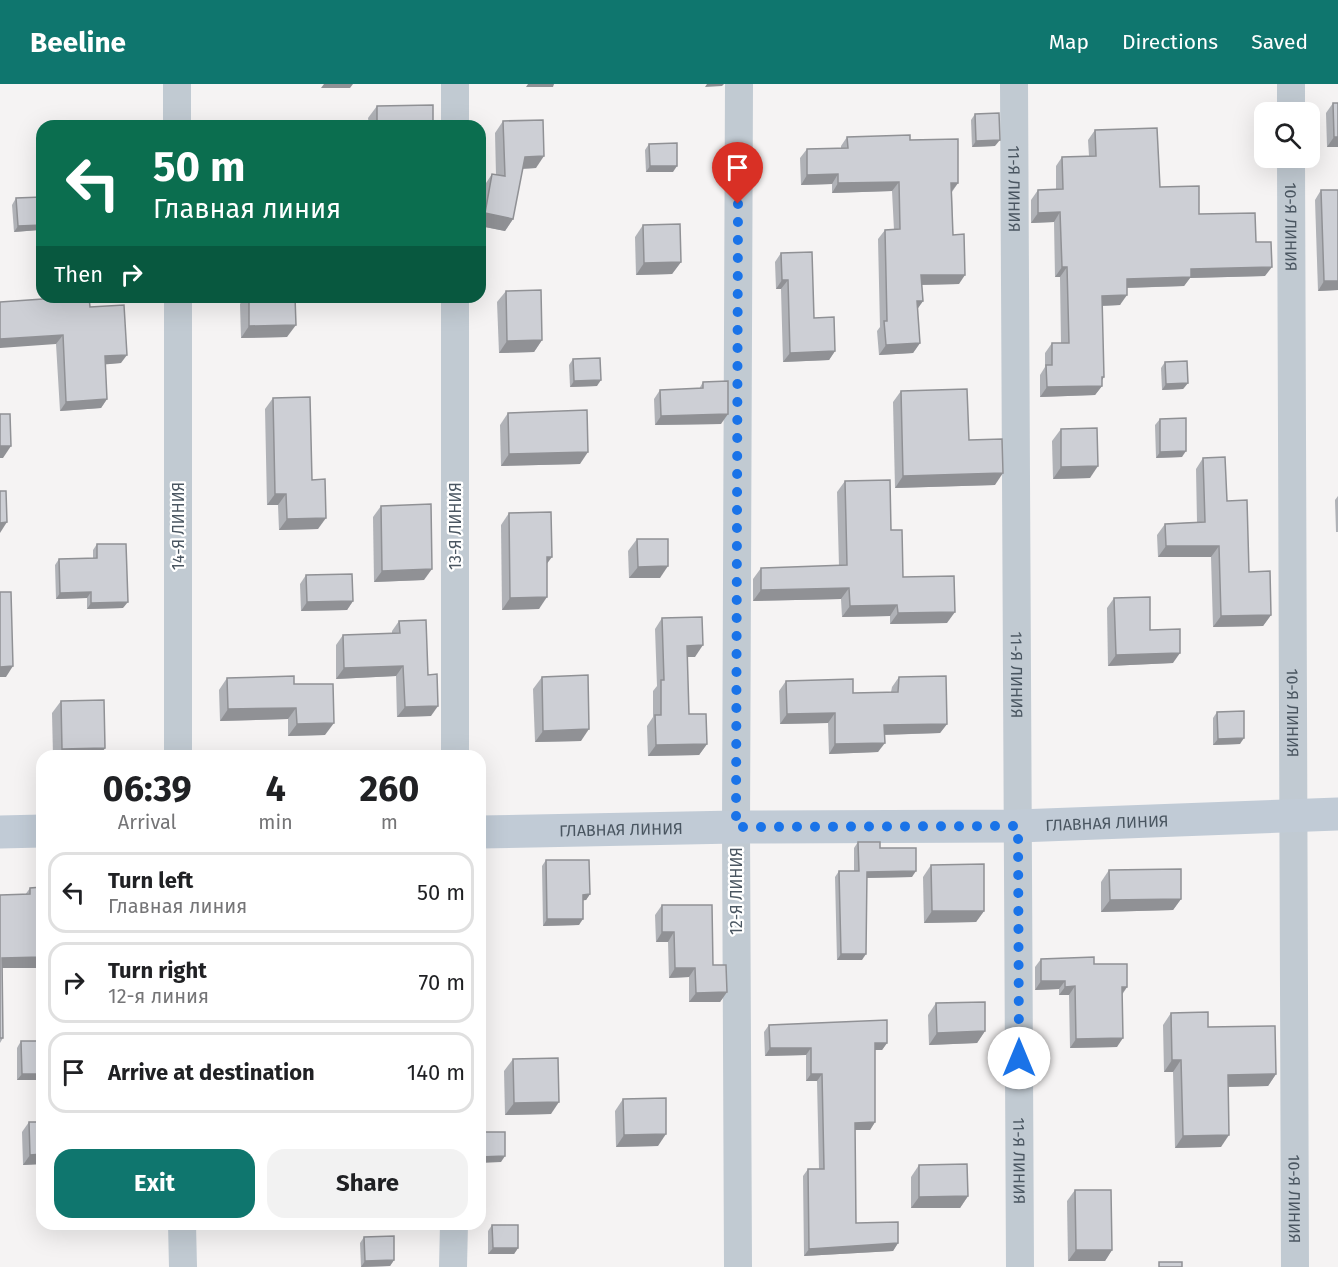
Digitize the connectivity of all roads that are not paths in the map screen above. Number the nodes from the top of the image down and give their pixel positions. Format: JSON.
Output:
{"nodes":[{"id":1,"x":177,"y":84,"type":"edge"},
{"id":2,"x":455,"y":84,"type":"edge"},
{"id":3,"x":739,"y":84,"type":"edge"},
{"id":4,"x":1014,"y":84,"type":"edge"},
{"id":5,"x":1291,"y":84,"type":"edge"},
{"id":6,"x":1291,"y":102,"type":"edge"},
{"id":7,"x":177,"y":120,"type":"edge"},
{"id":8,"x":455,"y":120,"type":"edge"},
{"id":9,"x":1291,"y":168,"type":"edge"},
{"id":10,"x":178,"y":303,"type":"edge"},
{"id":11,"x":455,"y":303,"type":"edge"},
{"id":12,"x":178,"y":750,"type":"edge"},
{"id":13,"x":455,"y":750,"type":"edge"},
{"id":14,"x":1338,"y":814,"type":"edge"},
{"id":15,"x":1293,"y":815,"type":"junction"},
{"id":16,"x":1018,"y":826,"type":"junction"},
{"id":17,"x":736,"y":827,"type":"junction"},
{"id":18,"x":36,"y":831,"type":"edge"},
{"id":19,"x":0,"y":832,"type":"edge"},
{"id":20,"x":486,"y":832,"type":"edge"},
{"id":21,"x":182,"y":1230,"type":"edge"},
{"id":22,"x":454,"y":1230,"type":"edge"},
{"id":23,"x":183,"y":1267,"type":"edge"},
{"id":24,"x":453,"y":1267,"type":"edge"},
{"id":25,"x":738,"y":1267,"type":"edge"},
{"id":26,"x":1020,"y":1267,"type":"edge"},
{"id":27,"x":1295,"y":1267,"type":"edge"}],
"edges":[{"from":1,"to":7,"type":"street"},
{"from":2,"to":8,"type":"street"},
{"from":3,"to":17,"type":"street","name":"12-Я ЛИНИЯ"},
{"from":4,"to":16,"type":"street","name":"11-Я ЛИНИЯ"},
{"from":5,"to":6,"type":"street"},
{"from":9,"to":15,"type":"street","name":"10-Я ЛИНИЯ"},
{"from":10,"to":12,"type":"street","name":"14-Я ЛИНИЯ"},
{"from":11,"to":13,"type":"street","name":"13-Я ЛИНИЯ"},
{"from":14,"to":15,"type":"street","name":"ГЛАВНАЯ ЛИНИЯ"},
{"from":15,"to":16,"type":"street","name":"ГЛАВНАЯ ЛИНИЯ"},
{"from":15,"to":27,"type":"street","name":"10-Я ЛИНИЯ"},
{"from":16,"to":17,"type":"street","name":"ГЛАВНАЯ ЛИНИЯ"},
{"from":16,"to":26,"type":"street","name":"11-Я ЛИНИЯ"},
{"from":17,"to":20,"type":"street","name":"ГЛАВНАЯ ЛИНИЯ"},
{"from":17,"to":25,"type":"street","name":"12-Я ЛИНИЯ"},
{"from":18,"to":19,"type":"street"},
{"from":21,"to":23,"type":"street"},
{"from":22,"to":24,"type":"street"}]}
